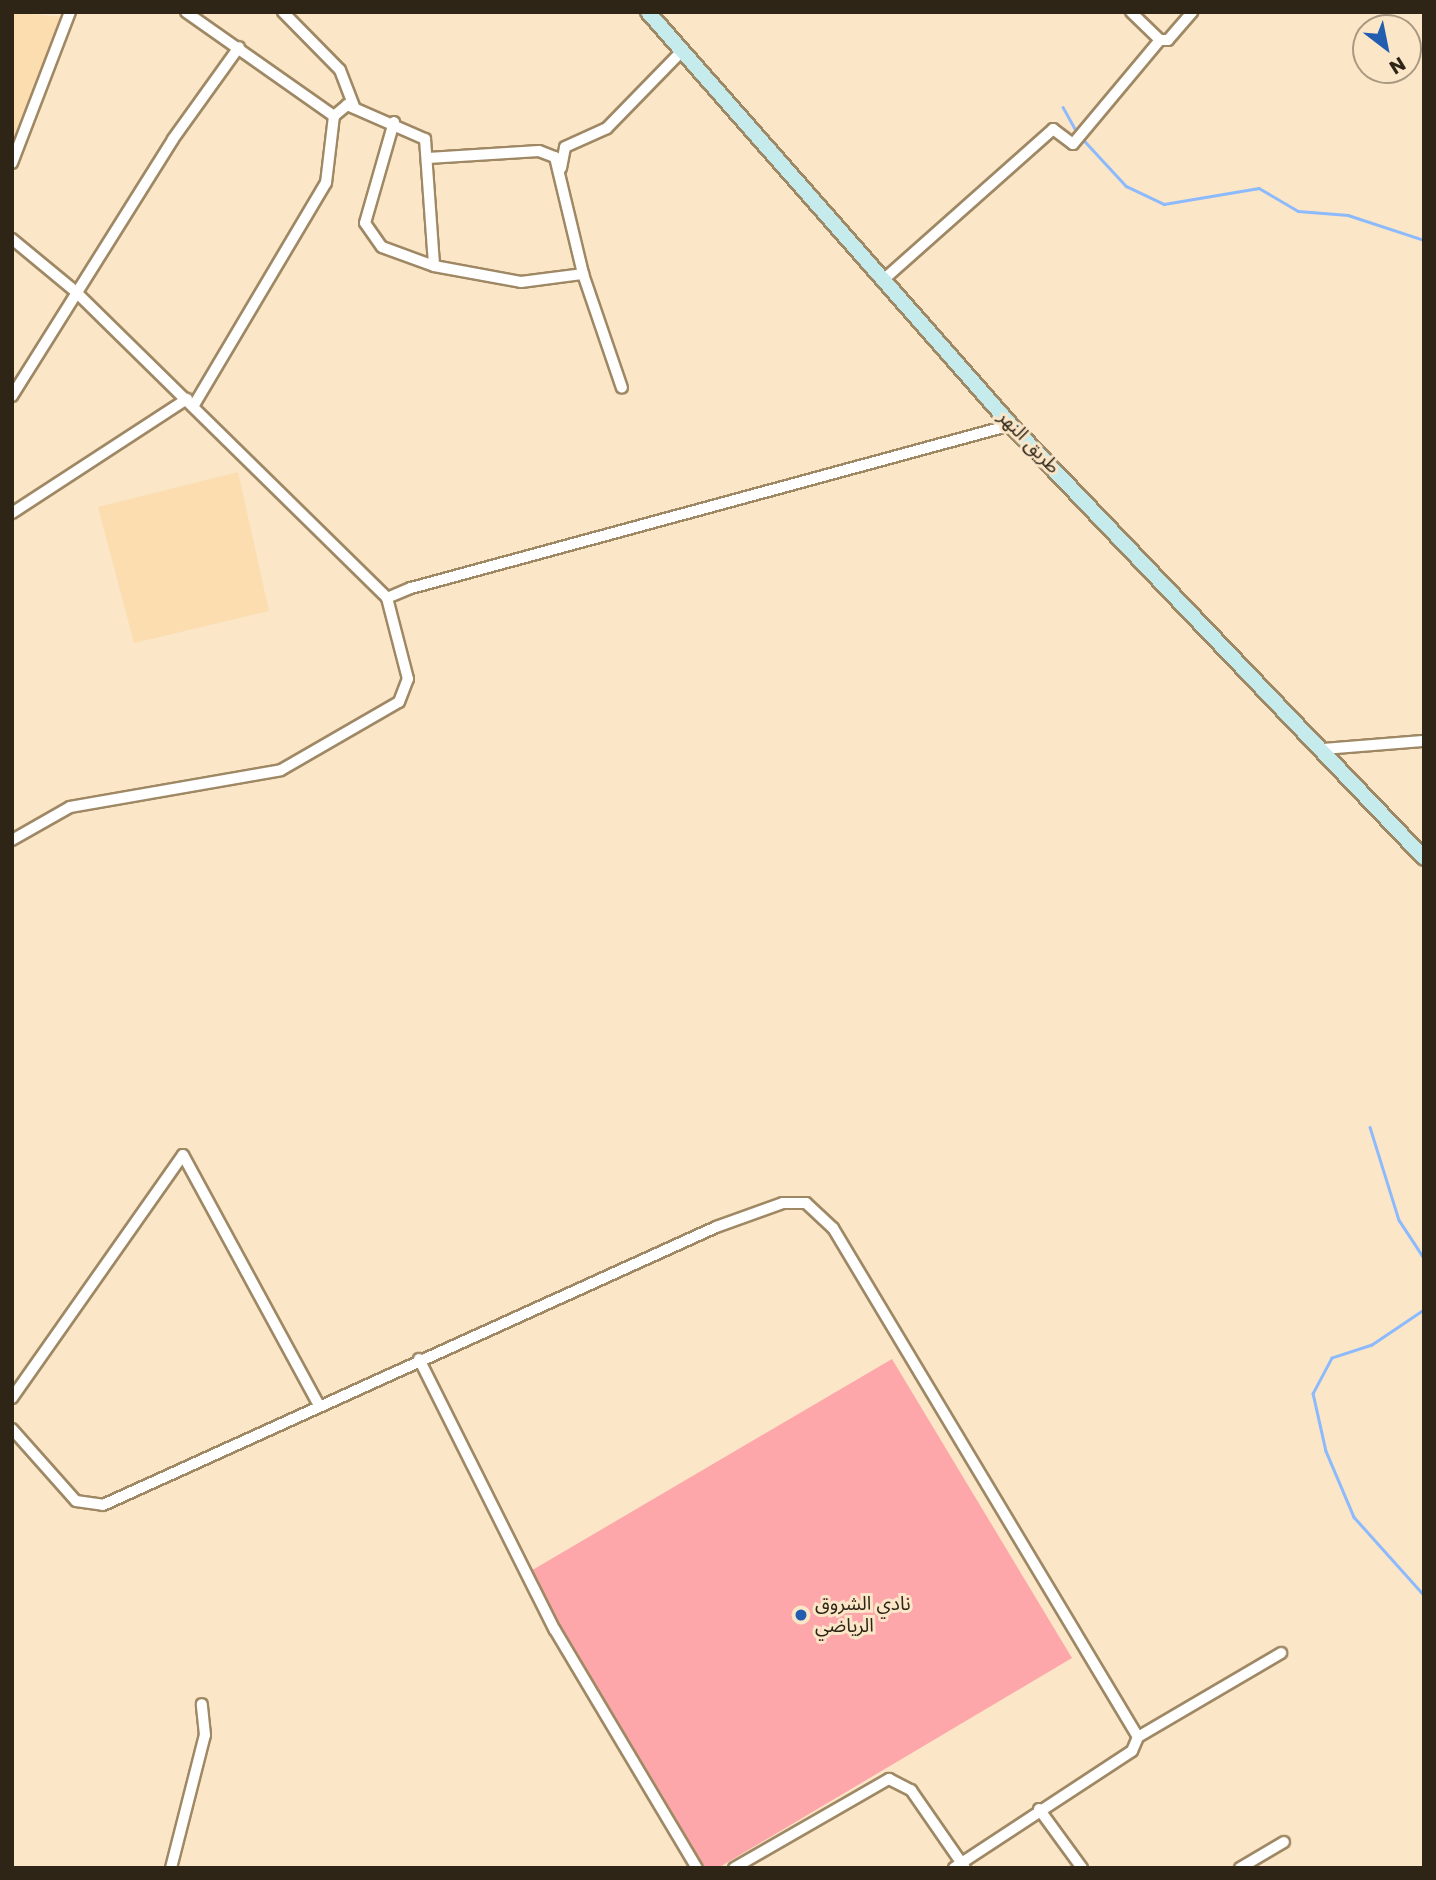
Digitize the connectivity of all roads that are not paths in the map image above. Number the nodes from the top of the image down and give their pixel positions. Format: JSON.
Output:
{"nodes":[{"id":1,"x":70,"y":12,"type":"edge"},
{"id":2,"x":186,"y":12,"type":"edge"},
{"id":3,"x":284,"y":12,"type":"edge"},
{"id":4,"x":648,"y":12,"type":"edge"},
{"id":5,"x":1131,"y":12,"type":"edge"},
{"id":6,"x":1192,"y":12,"type":"edge"},
{"id":7,"x":1160,"y":40,"type":"junction"},
{"id":8,"x":239,"y":47,"type":"junction"},
{"id":9,"x":681,"y":52,"type":"junction"},
{"id":10,"x":355,"y":106,"type":"junction"},
{"id":11,"x":334,"y":116,"type":"junction"},
{"id":12,"x":394,"y":122,"type":"junction"},
{"id":13,"x":428,"y":158,"type":"junction"},
{"id":14,"x":12,"y":163,"type":"edge"},
{"id":15,"x":560,"y":171,"type":"junction"},
{"id":16,"x":13,"y":242,"type":"edge"},
{"id":17,"x":434,"y":265,"type":"junction"},
{"id":18,"x":583,"y":274,"type":"junction"},
{"id":19,"x":882,"y":281,"type":"junction"},
{"id":20,"x":76,"y":292,"type":"junction"},
{"id":21,"x":622,"y":388,"type":"dead end"},
{"id":22,"x":12,"y":396,"type":"edge"},
{"id":23,"x":190,"y":402,"type":"junction"},
{"id":24,"x":1011,"y":425,"type":"junction"},
{"id":25,"x":12,"y":513,"type":"edge"},
{"id":26,"x":387,"y":598,"type":"junction"},
{"id":27,"x":1424,"y":741,"type":"edge"},
{"id":28,"x":1322,"y":749,"type":"junction"},
{"id":29,"x":12,"y":840,"type":"edge"},
{"id":30,"x":1424,"y":858,"type":"edge"},
{"id":31,"x":419,"y":1359,"type":"junction"},
{"id":32,"x":12,"y":1398,"type":"edge"},
{"id":33,"x":319,"y":1406,"type":"junction"},
{"id":34,"x":12,"y":1429,"type":"edge"},
{"id":35,"x":1282,"y":1653,"type":"dead end"},
{"id":36,"x":202,"y":1704,"type":"dead end"},
{"id":37,"x":1138,"y":1737,"type":"junction"},
{"id":38,"x":1039,"y":1809,"type":"junction"},
{"id":39,"x":1284,"y":1842,"type":"dead end"},
{"id":40,"x":960,"y":1866,"type":"edge"},
{"id":41,"x":171,"y":1868,"type":"edge"},
{"id":42,"x":697,"y":1868,"type":"edge"},
{"id":43,"x":734,"y":1868,"type":"edge"},
{"id":44,"x":1082,"y":1868,"type":"edge"},
{"id":45,"x":1240,"y":1868,"type":"edge"}],
"edges":[{"from":1,"to":14,"type":"street"},
{"from":2,"to":8,"type":"street"},
{"from":3,"to":10,"type":"street"},
{"from":4,"to":9,"type":"main road","name":"طريق النهر"},
{"from":5,"to":7,"type":"street"},
{"from":6,"to":7,"type":"street"},
{"from":7,"to":19,"type":"street"},
{"from":8,"to":11,"type":"street"},
{"from":8,"to":20,"type":"street"},
{"from":9,"to":15,"type":"street"},
{"from":9,"to":19,"type":"main road","name":"طريق النهر"},
{"from":10,"to":11,"type":"street"},
{"from":10,"to":12,"type":"street"},
{"from":11,"to":23,"type":"street"},
{"from":12,"to":13,"type":"street"},
{"from":12,"to":17,"type":"street"},
{"from":13,"to":15,"type":"street"},
{"from":13,"to":17,"type":"street"},
{"from":15,"to":18,"type":"street"},
{"from":16,"to":20,"type":"street"},
{"from":17,"to":18,"type":"street"},
{"from":18,"to":21,"type":"street"},
{"from":19,"to":24,"type":"main road","name":"طريق النهر"},
{"from":20,"to":22,"type":"street"},
{"from":20,"to":23,"type":"street"},
{"from":23,"to":25,"type":"street"},
{"from":23,"to":26,"type":"street"},
{"from":24,"to":26,"type":"street"},
{"from":24,"to":28,"type":"main road","name":"طريق النهر"},
{"from":26,"to":29,"type":"street"},
{"from":27,"to":28,"type":"street"},
{"from":28,"to":30,"type":"main road","name":"طريق النهر"},
{"from":31,"to":33,"type":"street"},
{"from":31,"to":37,"type":"street"},
{"from":31,"to":42,"type":"street"},
{"from":32,"to":33,"type":"street"},
{"from":33,"to":34,"type":"street"},
{"from":35,"to":37,"type":"street"},
{"from":36,"to":41,"type":"street"},
{"from":37,"to":38,"type":"street"},
{"from":38,"to":40,"type":"street"},
{"from":38,"to":44,"type":"street"},
{"from":39,"to":45,"type":"street"},
{"from":40,"to":43,"type":"street"}]}
